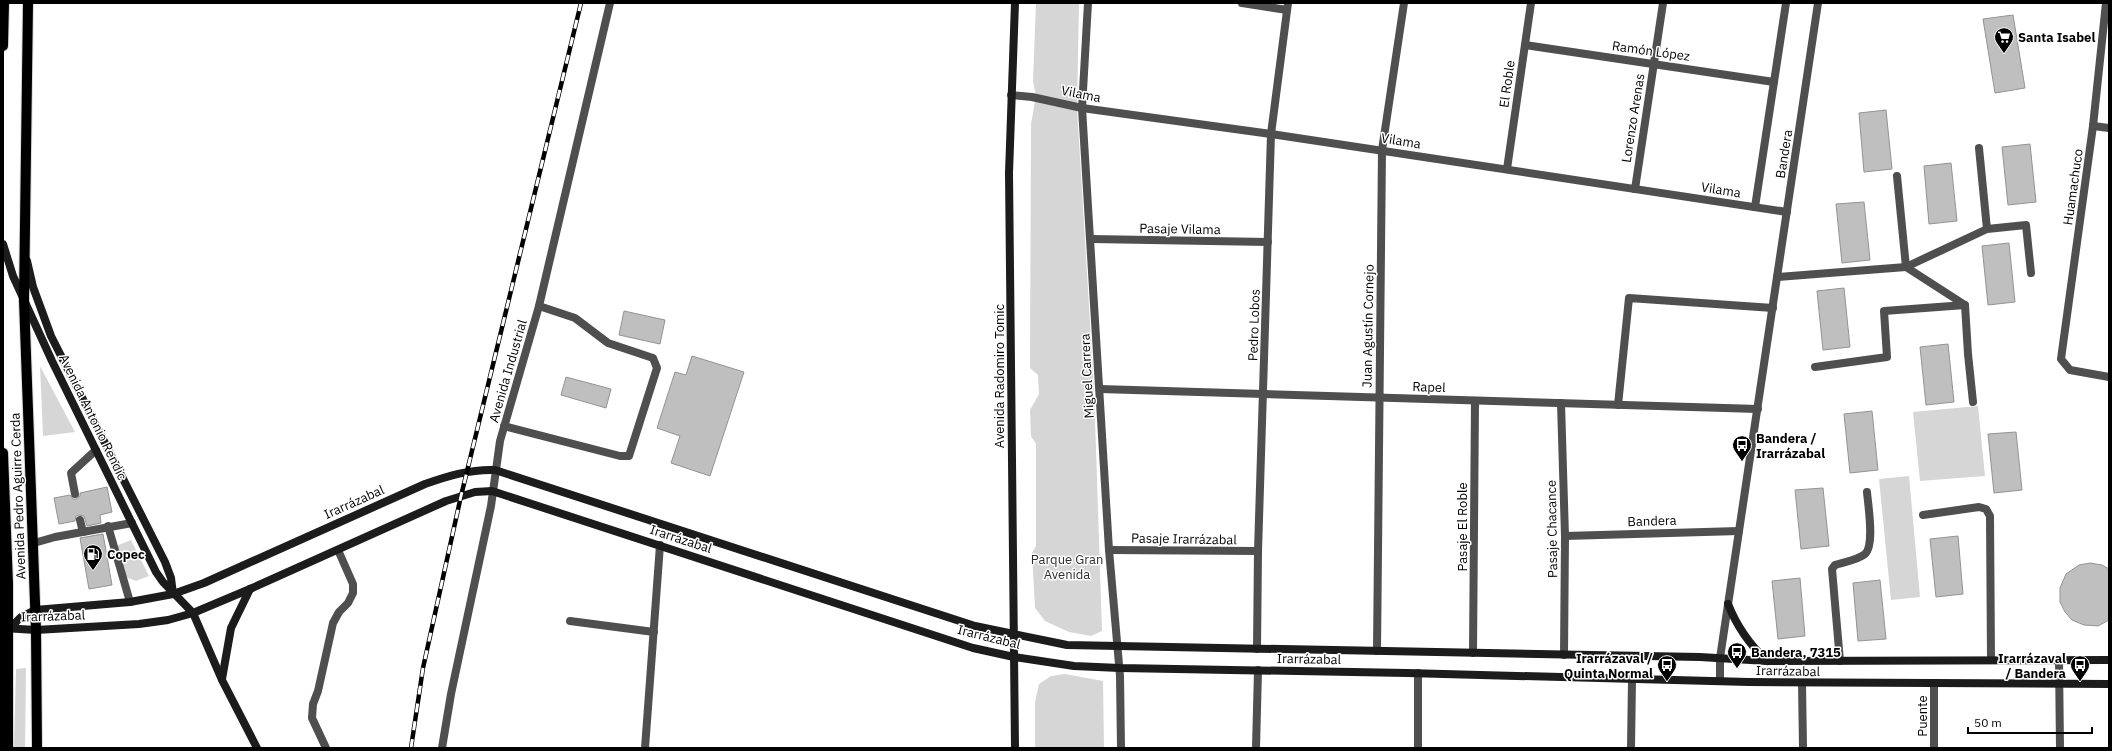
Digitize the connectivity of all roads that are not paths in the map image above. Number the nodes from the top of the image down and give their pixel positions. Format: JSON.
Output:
{"nodes":[{"id":1,"x":4,"y":3,"type":"edge"},
{"id":2,"x":28,"y":3,"type":"edge"},
{"id":3,"x":610,"y":3,"type":"edge"},
{"id":4,"x":1015,"y":3,"type":"edge"},
{"id":5,"x":1088,"y":3,"type":"edge"},
{"id":6,"x":1242,"y":3,"type":"edge"},
{"id":7,"x":1404,"y":3,"type":"edge"},
{"id":8,"x":1531,"y":3,"type":"edge"},
{"id":9,"x":1663,"y":3,"type":"edge"},
{"id":10,"x":1786,"y":3,"type":"edge"},
{"id":11,"x":1818,"y":3,"type":"edge"},
{"id":12,"x":2106,"y":3,"type":"edge"},
{"id":13,"x":1288,"y":6,"type":"edge"},
{"id":14,"x":3,"y":31,"type":"edge"},
{"id":15,"x":1525,"y":45,"type":"junction"},
{"id":16,"x":3,"y":46,"type":"edge"},
{"id":17,"x":1654,"y":64,"type":"junction"},
{"id":18,"x":1774,"y":82,"type":"junction"},
{"id":19,"x":1011,"y":95,"type":"junction"},
{"id":20,"x":1082,"y":108,"type":"junction"},
{"id":21,"x":2093,"y":126,"type":"junction"},
{"id":22,"x":2109,"y":128,"type":"edge"},
{"id":23,"x":1271,"y":134,"type":"junction"},
{"id":24,"x":1979,"y":148,"type":"dead end"},
{"id":25,"x":1382,"y":150,"type":"junction"},
{"id":26,"x":1507,"y":169,"type":"junction"},
{"id":27,"x":1897,"y":176,"type":"dead end"},
{"id":28,"x":1635,"y":189,"type":"junction"},
{"id":29,"x":1754,"y":207,"type":"junction"},
{"id":30,"x":1787,"y":212,"type":"junction"},
{"id":31,"x":1987,"y":229,"type":"junction"},
{"id":32,"x":1091,"y":239,"type":"junction"},
{"id":33,"x":1268,"y":242,"type":"junction"},
{"id":34,"x":3,"y":244,"type":"edge"},
{"id":35,"x":24,"y":244,"type":"junction"},
{"id":36,"x":1906,"y":267,"type":"junction"},
{"id":37,"x":2031,"y":273,"type":"dead end"},
{"id":38,"x":1777,"y":277,"type":"junction"},
{"id":39,"x":24,"y":300,"type":"junction"},
{"id":40,"x":1965,"y":305,"type":"junction"},
{"id":41,"x":539,"y":306,"type":"junction"},
{"id":42,"x":1773,"y":308,"type":"junction"},
{"id":43,"x":1815,"y":367,"type":"dead end"},
{"id":44,"x":2109,"y":377,"type":"edge"},
{"id":45,"x":1100,"y":389,"type":"junction"},
{"id":46,"x":1263,"y":394,"type":"junction"},
{"id":47,"x":1379,"y":396,"type":"junction"},
{"id":48,"x":1475,"y":400,"type":"junction"},
{"id":49,"x":1974,"y":402,"type":"dead end"},
{"id":50,"x":1561,"y":403,"type":"junction"},
{"id":51,"x":1618,"y":405,"type":"junction"},
{"id":52,"x":1758,"y":409,"type":"junction"},
{"id":53,"x":504,"y":426,"type":"junction"},
{"id":54,"x":96,"y":450,"type":"junction"},
{"id":55,"x":3,"y":453,"type":"edge"},
{"id":56,"x":495,"y":470,"type":"junction"},
{"id":57,"x":492,"y":492,"type":"junction"},
{"id":58,"x":1867,"y":492,"type":"dead end"},
{"id":59,"x":75,"y":494,"type":"dead end"},
{"id":60,"x":1923,"y":515,"type":"dead end"},
{"id":61,"x":80,"y":520,"type":"dead end"},
{"id":62,"x":132,"y":523,"type":"junction"},
{"id":63,"x":108,"y":526,"type":"junction"},
{"id":64,"x":1740,"y":531,"type":"junction"},
{"id":65,"x":83,"y":532,"type":"junction"},
{"id":66,"x":1564,"y":536,"type":"junction"},
{"id":67,"x":34,"y":543,"type":"junction"},
{"id":68,"x":660,"y":545,"type":"junction"},
{"id":69,"x":338,"y":550,"type":"junction"},
{"id":70,"x":1110,"y":550,"type":"junction"},
{"id":71,"x":1258,"y":551,"type":"junction"},
{"id":72,"x":250,"y":589,"type":"junction"},
{"id":73,"x":173,"y":594,"type":"junction"},
{"id":74,"x":130,"y":602,"type":"junction"},
{"id":75,"x":1728,"y":604,"type":"junction"},
{"id":76,"x":35,"y":610,"type":"junction"},
{"id":77,"x":193,"y":613,"type":"junction"},
{"id":78,"x":570,"y":621,"type":"dead end"},
{"id":79,"x":6,"y":629,"type":"edge"},
{"id":80,"x":36,"y":630,"type":"junction"},
{"id":81,"x":654,"y":632,"type":"junction"},
{"id":82,"x":1014,"y":635,"type":"junction"},
{"id":83,"x":1118,"y":646,"type":"junction"},
{"id":84,"x":1257,"y":649,"type":"junction"},
{"id":85,"x":1376,"y":651,"type":"junction"},
{"id":86,"x":1474,"y":653,"type":"junction"},
{"id":87,"x":1564,"y":655,"type":"junction"},
{"id":88,"x":1014,"y":657,"type":"junction"},
{"id":89,"x":1720,"y":658,"type":"junction"},
{"id":90,"x":1767,"y":660,"type":"junction"},
{"id":91,"x":1840,"y":660,"type":"junction"},
{"id":92,"x":1991,"y":660,"type":"junction"},
{"id":93,"x":2059,"y":660,"type":"junction"},
{"id":94,"x":2109,"y":660,"type":"edge"},
{"id":95,"x":1120,"y":668,"type":"junction"},
{"id":96,"x":1258,"y":670,"type":"junction"},
{"id":97,"x":1418,"y":673,"type":"junction"},
{"id":98,"x":1632,"y":679,"type":"junction"},
{"id":99,"x":222,"y":680,"type":"junction"},
{"id":100,"x":1720,"y":681,"type":"junction"},
{"id":101,"x":1802,"y":683,"type":"junction"},
{"id":102,"x":2060,"y":684,"type":"junction"},
{"id":103,"x":2109,"y":684,"type":"edge"},
{"id":104,"x":1934,"y":685,"type":"junction"},
{"id":105,"x":8,"y":748,"type":"edge"},
{"id":106,"x":37,"y":748,"type":"edge"},
{"id":107,"x":257,"y":748,"type":"edge"},
{"id":108,"x":326,"y":748,"type":"edge"},
{"id":109,"x":442,"y":748,"type":"edge"},
{"id":110,"x":645,"y":748,"type":"edge"},
{"id":111,"x":1016,"y":748,"type":"edge"},
{"id":112,"x":1121,"y":748,"type":"edge"},
{"id":113,"x":1256,"y":748,"type":"edge"},
{"id":114,"x":1418,"y":748,"type":"edge"},
{"id":115,"x":1631,"y":748,"type":"edge"},
{"id":116,"x":1803,"y":748,"type":"edge"},
{"id":117,"x":1934,"y":748,"type":"edge"},
{"id":118,"x":2060,"y":748,"type":"edge"}],
"edges":[{"from":1,"to":14,"type":"main road"},
{"from":2,"to":35,"type":"main road","name":"Avenida Pedro Aguirre Cerda"},
{"from":3,"to":41,"type":"street","name":"Avenida Industrial"},
{"from":4,"to":19,"type":"main road","name":"Avenida Radomiro Tomic"},
{"from":5,"to":20,"type":"street","name":"Miguel Carrera"},
{"from":6,"to":13,"type":"street"},
{"from":7,"to":25,"type":"street","name":"Juan Agustín Cornejo"},
{"from":8,"to":15,"type":"street","name":"El Roble"},
{"from":9,"to":17,"type":"street","name":"Lorenzo Arenas"},
{"from":10,"to":18,"type":"street","name":"Bandera"},
{"from":11,"to":30,"type":"street","name":"Bandera"},
{"from":12,"to":21,"type":"street","name":"Huamachuco"},
{"from":13,"to":23,"type":"street","name":"Pedro Lobos"},
{"from":14,"to":16,"type":"main road"},
{"from":15,"to":17,"type":"street","name":"Ramón López"},
{"from":15,"to":26,"type":"street","name":"El Roble"},
{"from":17,"to":18,"type":"street","name":"Ramón López"},
{"from":17,"to":28,"type":"street","name":"Lorenzo Arenas"},
{"from":18,"to":29,"type":"street","name":"Bandera"},
{"from":19,"to":20,"type":"street","name":"Vilama"},
{"from":19,"to":82,"type":"main road","name":"Avenida Radomiro Tomic"},
{"from":20,"to":23,"type":"street","name":"Vilama"},
{"from":20,"to":32,"type":"street","name":"Miguel Carrera"},
{"from":21,"to":22,"type":"street"},
{"from":21,"to":44,"type":"street","name":"Huamachuco"},
{"from":23,"to":25,"type":"street","name":"Vilama"},
{"from":23,"to":33,"type":"street","name":"Pedro Lobos"},
{"from":24,"to":31,"type":"street"},
{"from":25,"to":26,"type":"street","name":"Vilama"},
{"from":25,"to":47,"type":"street","name":"Juan Agustín Cornejo"},
{"from":26,"to":28,"type":"street","name":"Vilama"},
{"from":27,"to":36,"type":"street"},
{"from":28,"to":29,"type":"street","name":"Vilama"},
{"from":29,"to":30,"type":"street","name":"Vilama"},
{"from":30,"to":38,"type":"street","name":"Bandera"},
{"from":31,"to":36,"type":"street"},
{"from":31,"to":37,"type":"street"},
{"from":32,"to":33,"type":"street","name":"Pasaje Vilama"},
{"from":32,"to":45,"type":"street","name":"Miguel Carrera"},
{"from":33,"to":46,"type":"street","name":"Pedro Lobos"},
{"from":34,"to":39,"type":"main road","name":"Avenida Antonio Rendic"},
{"from":35,"to":39,"type":"main road","name":"Avenida Pedro Aguirre Cerda"},
{"from":35,"to":73,"type":"main road","name":"Avenida Antonio Rendic"},
{"from":36,"to":38,"type":"street"},
{"from":36,"to":40,"type":"street"},
{"from":38,"to":42,"type":"street","name":"Bandera"},
{"from":39,"to":54,"type":"main road","name":"Avenida Antonio Rendic"},
{"from":39,"to":67,"type":"main road","name":"Avenida Pedro Aguirre Cerda"},
{"from":40,"to":43,"type":"street"},
{"from":40,"to":49,"type":"street"},
{"from":41,"to":53,"type":"street","name":"Avenida Industrial"},
{"from":41,"to":53,"type":"street"},
{"from":42,"to":51,"type":"street"},
{"from":42,"to":52,"type":"street","name":"Bandera"},
{"from":45,"to":46,"type":"street","name":"Rapel"},
{"from":45,"to":70,"type":"street","name":"Miguel Carrera"},
{"from":46,"to":47,"type":"street","name":"Rapel"},
{"from":46,"to":71,"type":"street","name":"Pedro Lobos"},
{"from":47,"to":48,"type":"street","name":"Rapel"},
{"from":47,"to":85,"type":"street","name":"Juan Agustín Cornejo"},
{"from":48,"to":50,"type":"street","name":"Rapel"},
{"from":48,"to":86,"type":"street","name":"Pasaje El Roble"},
{"from":50,"to":51,"type":"street","name":"Rapel"},
{"from":50,"to":66,"type":"street","name":"Pasaje Chacance"},
{"from":51,"to":52,"type":"street","name":"Rapel"},
{"from":52,"to":64,"type":"street","name":"Bandera"},
{"from":53,"to":56,"type":"street","name":"Avenida Industrial"},
{"from":54,"to":59,"type":"street"},
{"from":54,"to":62,"type":"main road","name":"Avenida Antonio Rendic"},
{"from":55,"to":79,"type":"main road","name":"Avenida Pedro Aguirre Cerda"},
{"from":56,"to":57,"type":"street","name":"Avenida Industrial"},
{"from":56,"to":73,"type":"main road","name":"Irarrázabal"},
{"from":56,"to":82,"type":"main road","name":"Irarrázabal"},
{"from":57,"to":68,"type":"main road","name":"Irarrázabal"},
{"from":57,"to":69,"type":"main road","name":"Irarrázabal"},
{"from":57,"to":109,"type":"street","name":"Avenida Industrial"},
{"from":58,"to":91,"type":"street"},
{"from":60,"to":92,"type":"street"},
{"from":61,"to":65,"type":"street"},
{"from":62,"to":63,"type":"street"},
{"from":62,"to":73,"type":"main road","name":"Avenida Antonio Rendic"},
{"from":63,"to":65,"type":"street"},
{"from":63,"to":74,"type":"street"},
{"from":64,"to":66,"type":"street","name":"Bandera"},
{"from":64,"to":75,"type":"street","name":"Bandera"},
{"from":65,"to":67,"type":"street"},
{"from":66,"to":87,"type":"street","name":"Pasaje Chacance"},
{"from":67,"to":76,"type":"main road","name":"Avenida Pedro Aguirre Cerda"},
{"from":68,"to":81,"type":"street"},
{"from":68,"to":88,"type":"main road","name":"Irarrázabal"},
{"from":69,"to":72,"type":"main road","name":"Irarrázabal"},
{"from":69,"to":108,"type":"street"},
{"from":70,"to":71,"type":"street","name":"Pasaje Irarrázabal"},
{"from":70,"to":83,"type":"street","name":"Miguel Carrera"},
{"from":71,"to":84,"type":"street","name":"Pedro Lobos"},
{"from":72,"to":77,"type":"main road","name":"Irarrázabal"},
{"from":72,"to":99,"type":"main road"},
{"from":73,"to":74,"type":"main road","name":"Irarrázabal"},
{"from":73,"to":77,"type":"main road","name":"Avenida Antonio Rendic"},
{"from":74,"to":76,"type":"main road","name":"Irarrázabal"},
{"from":75,"to":89,"type":"street","name":"Bandera"},
{"from":75,"to":90,"type":"main road"},
{"from":76,"to":79,"type":"main road","name":"Irarrázabal"},
{"from":76,"to":80,"type":"main road","name":"Avenida Pedro Aguirre Cerda"},
{"from":77,"to":80,"type":"main road","name":"Irarrázabal"},
{"from":77,"to":99,"type":"main road","name":"Avenida Antonio Rendic"},
{"from":78,"to":81,"type":"street"},
{"from":79,"to":80,"type":"main road","name":"Irarrázabal"},
{"from":79,"to":105,"type":"main road","name":"Avenida Pedro Aguirre Cerda"},
{"from":80,"to":106,"type":"main road","name":"Avenida Pedro Aguirre Cerda"},
{"from":81,"to":110,"type":"street"},
{"from":82,"to":83,"type":"main road","name":"Irarrázabal"},
{"from":82,"to":88,"type":"main road","name":"Avenida Radomiro Tomic"},
{"from":83,"to":84,"type":"main road","name":"Irarrázabal"},
{"from":83,"to":95,"type":"street","name":"Miguel Carrera"},
{"from":84,"to":85,"type":"main road","name":"Irarrázabal"},
{"from":85,"to":86,"type":"main road","name":"Irarrázabal"},
{"from":86,"to":87,"type":"main road","name":"Irarrázabal"},
{"from":87,"to":89,"type":"main road","name":"Irarrázabal"},
{"from":88,"to":95,"type":"main road","name":"Irarrázabal"},
{"from":88,"to":111,"type":"main road","name":"Avenida Radomiro Tomic"},
{"from":89,"to":90,"type":"main road","name":"Irarrázabal"},
{"from":89,"to":100,"type":"street","name":"Bandera"},
{"from":90,"to":91,"type":"main road","name":"Irarrázabal"},
{"from":91,"to":92,"type":"main road","name":"Irarrázabal"},
{"from":92,"to":93,"type":"main road","name":"Irarrázabal"},
{"from":93,"to":94,"type":"main road","name":"Irarrázabal"},
{"from":93,"to":102,"type":"street"},
{"from":95,"to":96,"type":"main road","name":"Irarrázabal"},
{"from":95,"to":112,"type":"street","name":"Miguel Carrera"},
{"from":96,"to":97,"type":"main road","name":"Irarrázabal"},
{"from":96,"to":113,"type":"street"},
{"from":97,"to":98,"type":"main road","name":"Irarrázabal"},
{"from":97,"to":114,"type":"street"},
{"from":98,"to":100,"type":"main road","name":"Irarrázabal"},
{"from":98,"to":115,"type":"street"},
{"from":99,"to":107,"type":"main road","name":"Avenida Antonio Rendic"},
{"from":100,"to":101,"type":"main road","name":"Irarrázabal"},
{"from":101,"to":104,"type":"main road","name":"Irarrázabal"},
{"from":101,"to":116,"type":"street"},
{"from":102,"to":103,"type":"main road","name":"Irarrázabal"},
{"from":102,"to":104,"type":"main road","name":"Irarrázabal"},
{"from":102,"to":118,"type":"street"},
{"from":104,"to":117,"type":"street","name":"Puente"}]}
